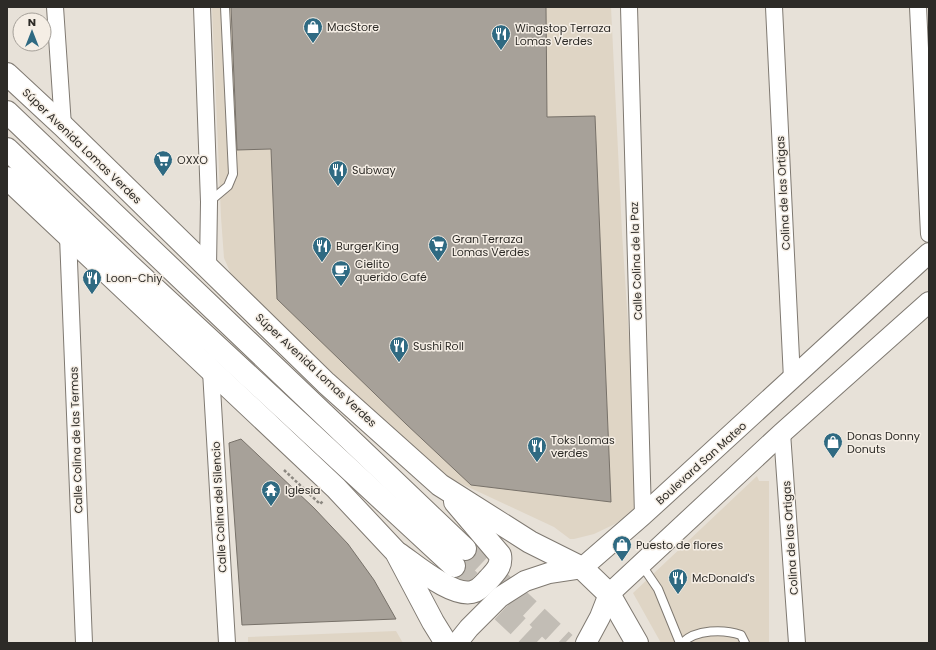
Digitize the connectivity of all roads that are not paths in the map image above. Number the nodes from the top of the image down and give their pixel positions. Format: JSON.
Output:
{"nodes":[{"id":1,"x":55,"y":7,"type":"edge"},
{"id":2,"x":202,"y":7,"type":"edge"},
{"id":3,"x":225,"y":7,"type":"edge"},
{"id":4,"x":629,"y":7,"type":"edge"},
{"id":5,"x":774,"y":7,"type":"edge"},
{"id":6,"x":918,"y":7,"type":"edge"},
{"id":7,"x":7,"y":74,"type":"edge"},
{"id":8,"x":7,"y":112,"type":"edge"},
{"id":9,"x":63,"y":126,"type":"junction"},
{"id":10,"x":7,"y":149,"type":"edge"},
{"id":11,"x":7,"y":178,"type":"edge"},
{"id":12,"x":209,"y":202,"type":"junction"},
{"id":13,"x":929,"y":234,"type":"edge"},
{"id":14,"x":68,"y":236,"type":"junction"},
{"id":15,"x":929,"y":253,"type":"edge"},
{"id":16,"x":208,"y":267,"type":"junction"},
{"id":17,"x":929,"y":302,"type":"edge"},
{"id":18,"x":211,"y":371,"type":"junction"},
{"id":19,"x":792,"y":379,"type":"junction"},
{"id":20,"x":782,"y":433,"type":"junction"},
{"id":21,"x":440,"y":485,"type":"junction"},
{"id":22,"x":643,"y":515,"type":"junction"},
{"id":23,"x":396,"y":552,"type":"junction"},
{"id":24,"x":642,"y":564,"type":"junction"},
{"id":25,"x":582,"y":568,"type":"junction"},
{"id":26,"x":609,"y":594,"type":"junction"},
{"id":27,"x":84,"y":643,"type":"edge"},
{"id":28,"x":227,"y":643,"type":"edge"},
{"id":29,"x":446,"y":643,"type":"edge"},
{"id":30,"x":457,"y":643,"type":"edge"},
{"id":31,"x":586,"y":643,"type":"edge"},
{"id":32,"x":637,"y":643,"type":"edge"},
{"id":33,"x":681,"y":643,"type":"edge"},
{"id":34,"x":746,"y":643,"type":"edge"},
{"id":35,"x":797,"y":643,"type":"edge"}],
"edges":[{"from":1,"to":9,"type":"street"},
{"from":2,"to":12,"type":"street"},
{"from":3,"to":12,"type":"lane"},
{"from":4,"to":22,"type":"street","name":"Calle Colina de la Paz"},
{"from":5,"to":19,"type":"street","name":"Colina de las Ortigas"},
{"from":6,"to":13,"type":"street"},
{"from":7,"to":9,"type":"main road","name":"Súper Avenida Lomas Verdes"},
{"from":8,"to":10,"type":"main road"},
{"from":9,"to":16,"type":"main road","name":"Súper Avenida Lomas Verdes"},
{"from":11,"to":14,"type":"main road"},
{"from":12,"to":16,"type":"street"},
{"from":14,"to":18,"type":"main road"},
{"from":14,"to":27,"type":"street","name":"Calle Colina de las Termas"},
{"from":15,"to":19,"type":"street","name":"Boulevard San Mateo"},
{"from":16,"to":21,"type":"main road","name":"Súper Avenida Lomas Verdes"},
{"from":17,"to":20,"type":"street"},
{"from":18,"to":23,"type":"main road"},
{"from":18,"to":28,"type":"street","name":"Calle Colina del Silencio"},
{"from":19,"to":22,"type":"street","name":"Boulevard San Mateo"},
{"from":20,"to":24,"type":"street"},
{"from":20,"to":35,"type":"street","name":"Colina de las Ortigas"},
{"from":21,"to":23,"type":"main road"},
{"from":21,"to":25,"type":"main road","name":"Súper Avenida Lomas Verdes"},
{"from":22,"to":25,"type":"street","name":"Boulevard San Mateo"},
{"from":23,"to":29,"type":"main road"},
{"from":24,"to":26,"type":"street"},
{"from":24,"to":33,"type":"lane"},
{"from":25,"to":26,"type":"main road","name":"Súper Avenida Lomas Verdes"},
{"from":25,"to":30,"type":"street"},
{"from":26,"to":31,"type":"street"},
{"from":26,"to":32,"type":"main road","name":"Súper Avenida Lomas Verdes"},
{"from":33,"to":34,"type":"lane"}]}
